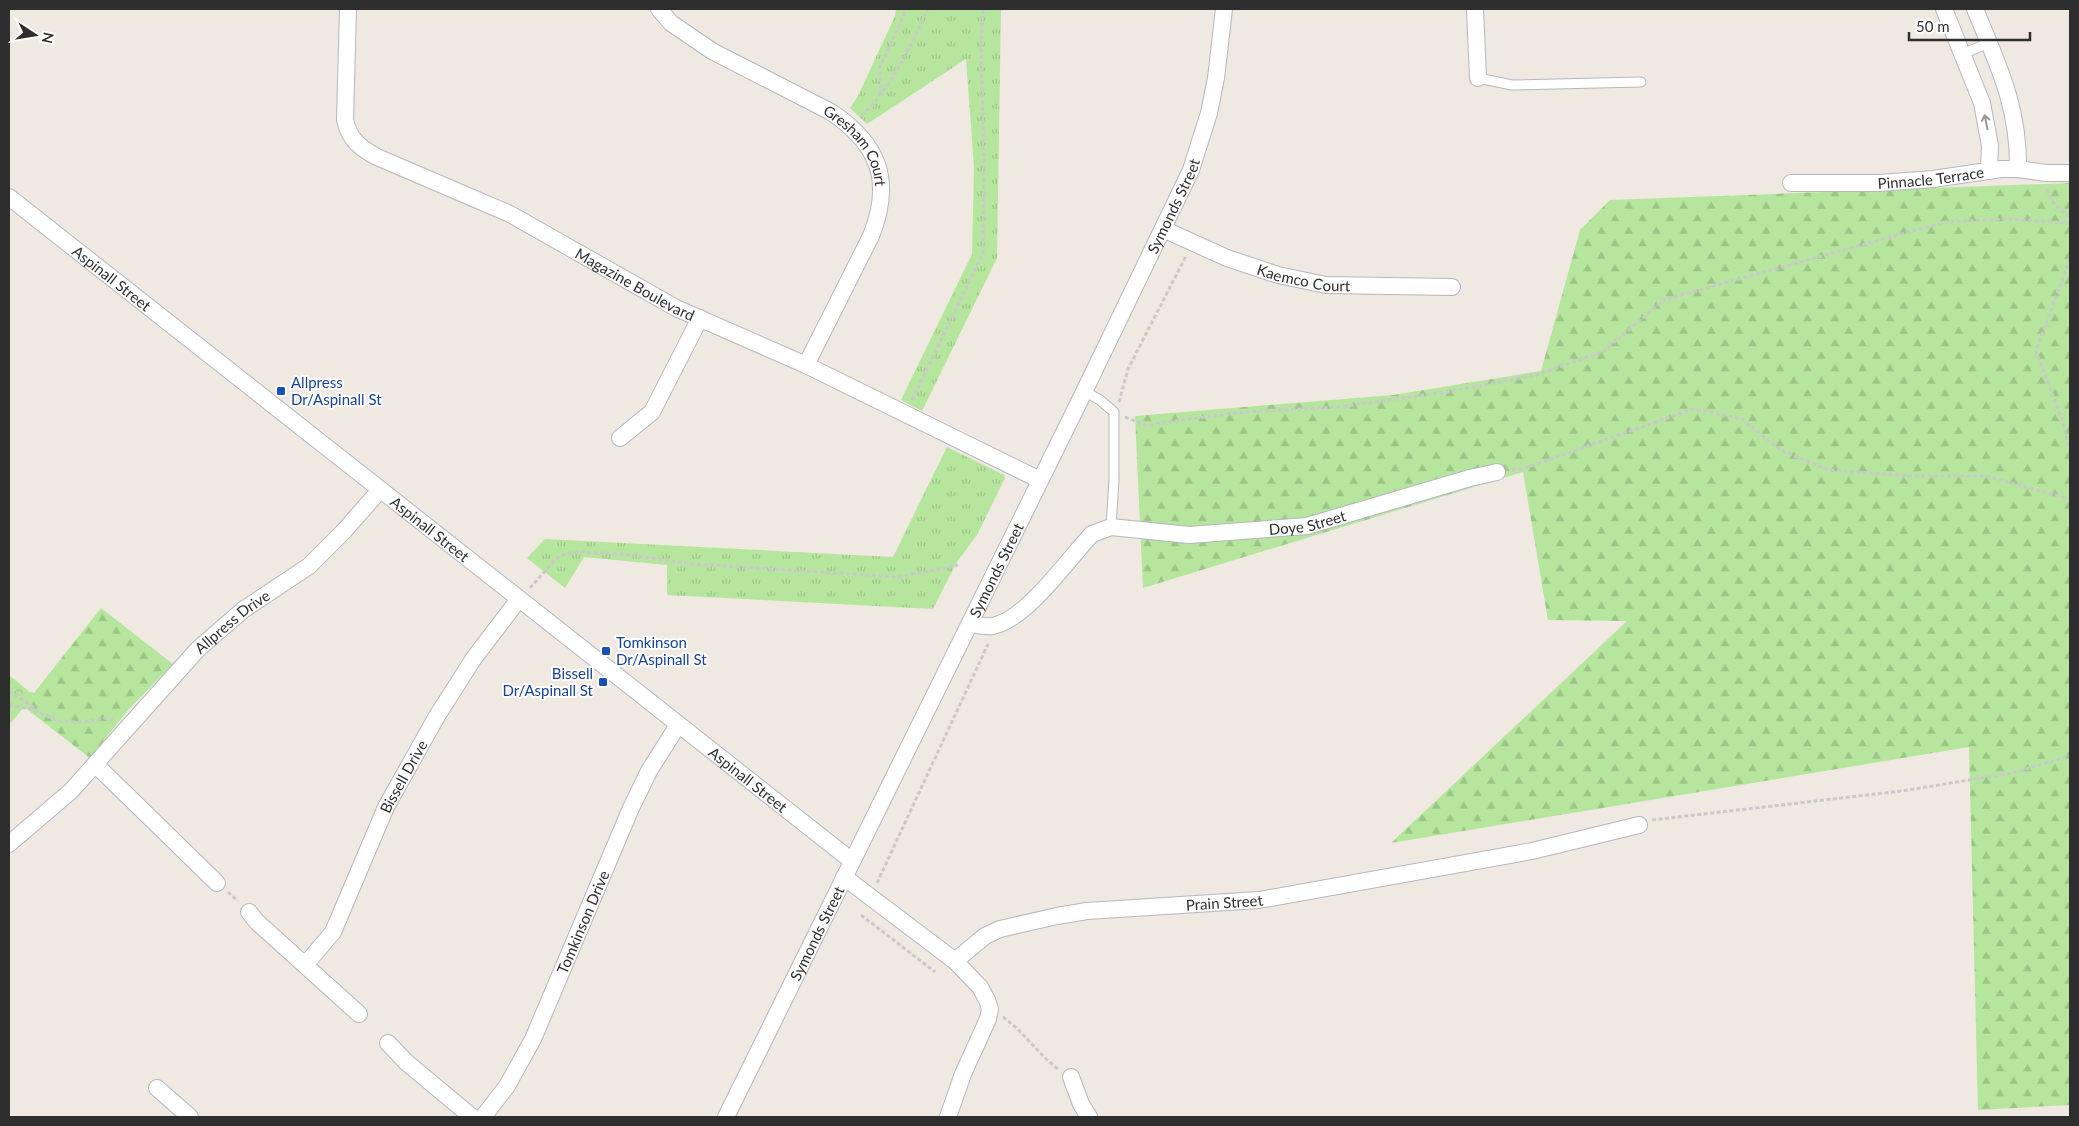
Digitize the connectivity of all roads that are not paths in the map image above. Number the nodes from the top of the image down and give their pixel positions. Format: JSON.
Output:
{"nodes":[{"id":1,"x":348,"y":9,"type":"edge"},
{"id":2,"x":659,"y":9,"type":"edge"},
{"id":3,"x":1224,"y":9,"type":"edge"},
{"id":4,"x":1475,"y":9,"type":"edge"},
{"id":5,"x":1944,"y":9,"type":"edge"},
{"id":6,"x":1976,"y":9,"type":"edge"},
{"id":7,"x":1989,"y":43,"type":"junction"},
{"id":8,"x":1962,"y":54,"type":"junction"},
{"id":9,"x":1478,"y":78,"type":"joint"},
{"id":10,"x":1641,"y":82,"type":"dead end"},
{"id":11,"x":2018,"y":169,"type":"junction"},
{"id":12,"x":1989,"y":171,"type":"junction"},
{"id":13,"x":2070,"y":173,"type":"edge"},
{"id":14,"x":1791,"y":183,"type":"dead end"},
{"id":15,"x":9,"y":198,"type":"edge"},
{"id":16,"x":1163,"y":229,"type":"junction"},
{"id":17,"x":1452,"y":287,"type":"dead end"},
{"id":18,"x":700,"y":318,"type":"junction"},
{"id":19,"x":806,"y":365,"type":"junction"},
{"id":20,"x":1084,"y":391,"type":"junction"},
{"id":21,"x":620,"y":438,"type":"dead end"},
{"id":22,"x":1497,"y":472,"type":"road end"},
{"id":23,"x":1040,"y":480,"type":"junction"},
{"id":24,"x":380,"y":490,"type":"junction"},
{"id":25,"x":1110,"y":527,"type":"junction"},
{"id":26,"x":519,"y":600,"type":"junction"},
{"id":27,"x":970,"y":623,"type":"junction"},
{"id":28,"x":678,"y":724,"type":"junction"},
{"id":29,"x":96,"y":765,"type":"junction"},
{"id":30,"x":1639,"y":825,"type":"road end"},
{"id":31,"x":9,"y":844,"type":"edge"},
{"id":32,"x":852,"y":861,"type":"junction"},
{"id":33,"x":844,"y":877,"type":"junction"},
{"id":34,"x":217,"y":883,"type":"road end"},
{"id":35,"x":249,"y":912,"type":"road end"},
{"id":36,"x":955,"y":961,"type":"junction"},
{"id":37,"x":305,"y":965,"type":"junction"},
{"id":38,"x":358,"y":1014,"type":"dead end"},
{"id":39,"x":388,"y":1043,"type":"dead end"},
{"id":40,"x":1071,"y":1077,"type":"road end"},
{"id":41,"x":157,"y":1088,"type":"dead end"},
{"id":42,"x":190,"y":1117,"type":"edge"},
{"id":43,"x":472,"y":1117,"type":"edge"},
{"id":44,"x":483,"y":1117,"type":"edge"},
{"id":45,"x":726,"y":1117,"type":"edge"},
{"id":46,"x":948,"y":1117,"type":"edge"},
{"id":47,"x":1089,"y":1117,"type":"edge"}],
"edges":[{"from":1,"to":18,"type":"street","name":"Magazine Boulevard"},
{"from":2,"to":19,"type":"street","name":"Gresham Court"},
{"from":3,"to":16,"type":"street","name":"Symonds Street"},
{"from":4,"to":9,"type":"street"},
{"from":5,"to":8,"type":"street"},
{"from":6,"to":7,"type":"street"},
{"from":7,"to":8,"type":"lane"},
{"from":7,"to":11,"type":"street"},
{"from":12,"to":8,"type":"street","one_way":true},
{"from":9,"to":10,"type":"lane"},
{"from":11,"to":12,"type":"street","name":"Pinnacle Terrace"},
{"from":11,"to":13,"type":"street","name":"Pinnacle Terrace"},
{"from":12,"to":14,"type":"street","name":"Pinnacle Terrace"},
{"from":15,"to":24,"type":"street","name":"Aspinall Street"},
{"from":16,"to":17,"type":"street","name":"Kaemco Court"},
{"from":16,"to":20,"type":"street","name":"Symonds Street"},
{"from":18,"to":19,"type":"street","name":"Magazine Boulevard"},
{"from":18,"to":21,"type":"street"},
{"from":19,"to":23,"type":"street","name":"Magazine Boulevard"},
{"from":20,"to":23,"type":"street","name":"Symonds Street"},
{"from":20,"to":25,"type":"lane"},
{"from":22,"to":25,"type":"street","name":"Doye Street"},
{"from":23,"to":27,"type":"street","name":"Symonds Street"},
{"from":24,"to":26,"type":"street","name":"Aspinall Street"},
{"from":24,"to":29,"type":"street","name":"Allpress Drive"},
{"from":25,"to":27,"type":"street"},
{"from":26,"to":28,"type":"street","name":"Aspinall Street"},
{"from":26,"to":37,"type":"street","name":"Bissell Drive"},
{"from":27,"to":32,"type":"street","name":"Symonds Street"},
{"from":28,"to":32,"type":"street","name":"Aspinall Street"},
{"from":28,"to":44,"type":"street","name":"Tomkinson Drive"},
{"from":29,"to":31,"type":"street","name":"Allpress Drive"},
{"from":29,"to":34,"type":"street"},
{"from":30,"to":36,"type":"street","name":"Prain Street"},
{"from":32,"to":33,"type":"street","name":"Symonds Street"},
{"from":33,"to":36,"type":"street"},
{"from":33,"to":45,"type":"street","name":"Symonds Street"},
{"from":35,"to":37,"type":"street"},
{"from":36,"to":46,"type":"street"},
{"from":37,"to":38,"type":"street"},
{"from":39,"to":43,"type":"street"},
{"from":40,"to":47,"type":"street"},
{"from":41,"to":42,"type":"street"}]}
